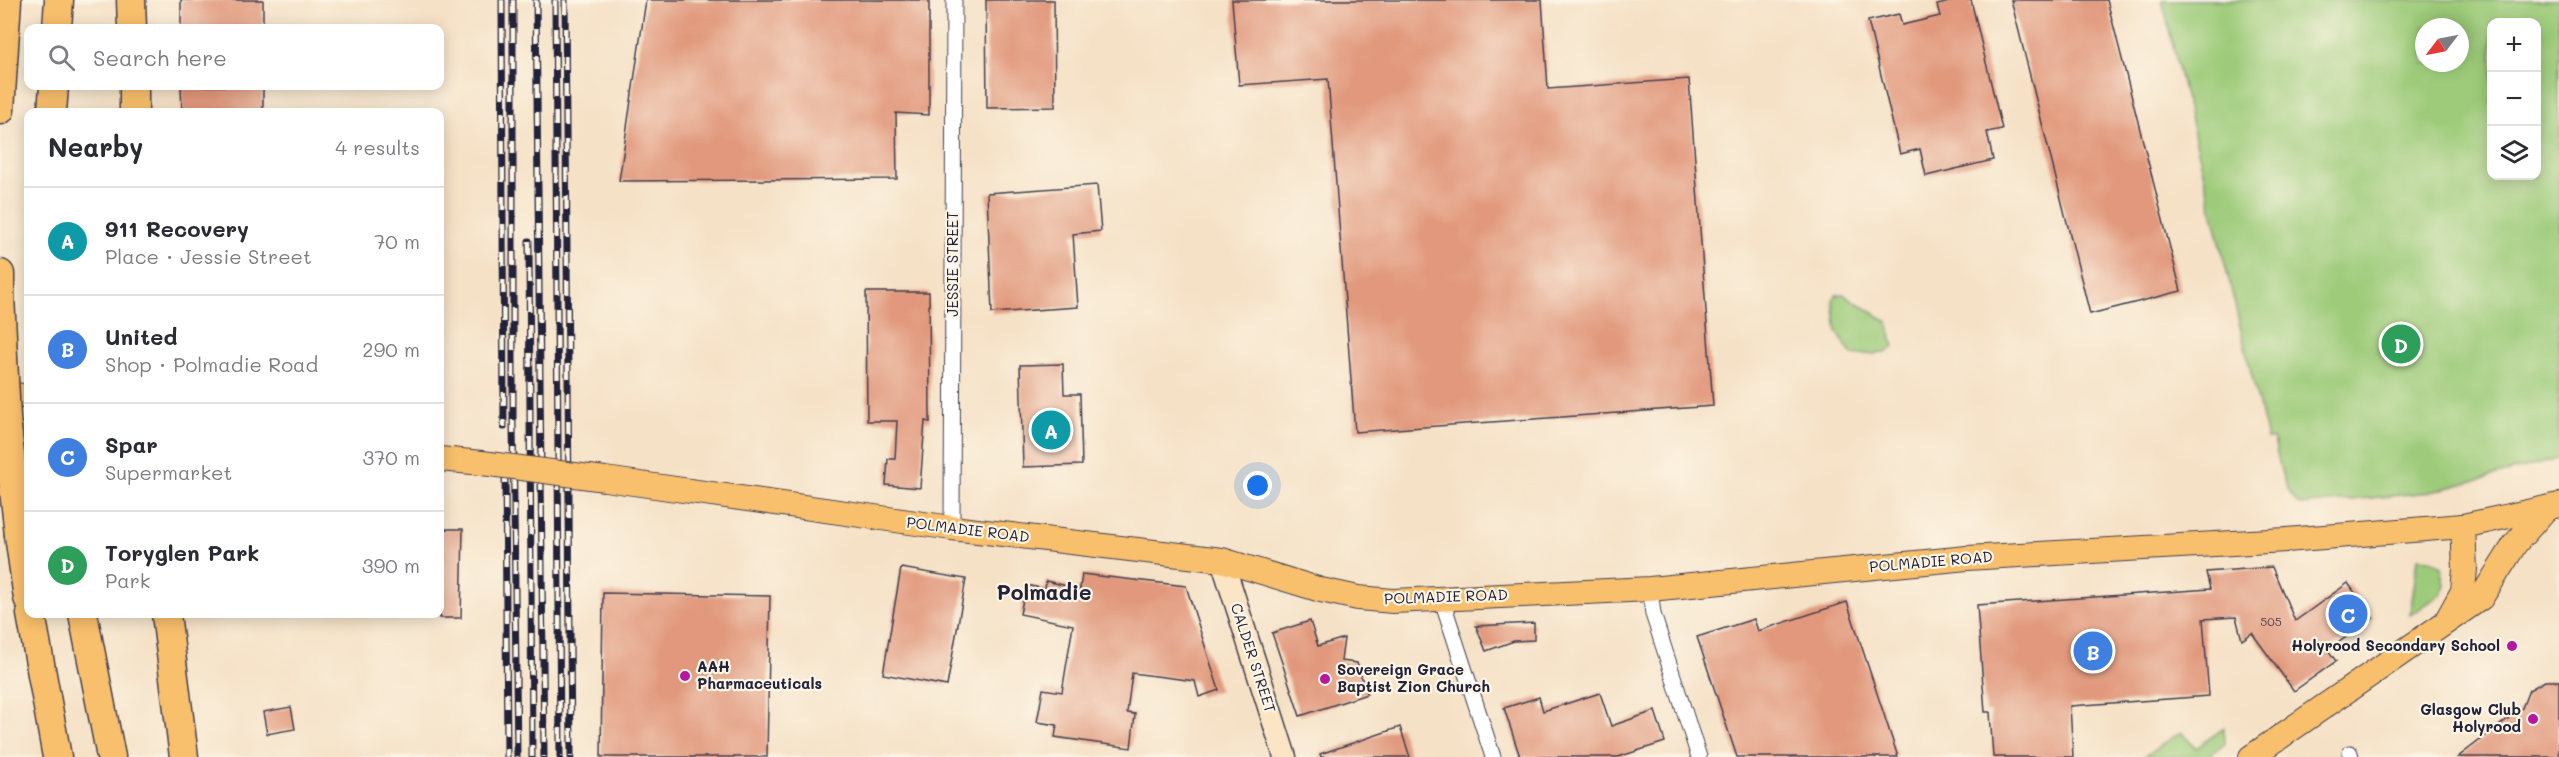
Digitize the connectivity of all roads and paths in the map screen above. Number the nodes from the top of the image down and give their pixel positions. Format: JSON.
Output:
{"nodes":[{"id":1,"x":7,"y":0,"type":"edge"},
{"id":2,"x":59,"y":0,"type":"edge"},
{"id":3,"x":131,"y":0,"type":"edge"},
{"id":4,"x":954,"y":0,"type":"edge"},
{"id":5,"x":57,"y":24,"type":"edge"},
{"id":6,"x":132,"y":24,"type":"edge"},
{"id":7,"x":54,"y":90,"type":"edge"},
{"id":8,"x":134,"y":90,"type":"edge"},
{"id":9,"x":52,"y":108,"type":"edge"},
{"id":10,"x":134,"y":108,"type":"edge"},
{"id":11,"x":0,"y":110,"type":"edge"},
{"id":12,"x":0,"y":274,"type":"edge"},
{"id":13,"x":0,"y":295,"type":"edge"},
{"id":14,"x":0,"y":392,"type":"edge"},
{"id":15,"x":24,"y":396,"type":"edge"},
{"id":16,"x":0,"y":434,"type":"edge"},
{"id":17,"x":24,"y":436,"type":"edge"},
{"id":18,"x":444,"y":459,"type":"edge"},
{"id":19,"x":2552,"y":508,"type":"edge"},
{"id":20,"x":2463,"y":526,"type":"junction"},
{"id":21,"x":952,"y":528,"type":"junction"},
{"id":22,"x":1222,"y":560,"type":"junction"},
{"id":23,"x":24,"y":570,"type":"edge"},
{"id":24,"x":1650,"y":589,"type":"junction"},
{"id":25,"x":1442,"y":600,"type":"junction"},
{"id":26,"x":32,"y":618,"type":"edge"},
{"id":27,"x":84,"y":618,"type":"edge"},
{"id":28,"x":167,"y":618,"type":"edge"},
{"id":29,"x":2445,"y":623,"type":"junction"},
{"id":30,"x":57,"y":757,"type":"edge"},
{"id":31,"x":111,"y":757,"type":"edge"},
{"id":32,"x":184,"y":757,"type":"edge"},
{"id":33,"x":1284,"y":757,"type":"edge"},
{"id":34,"x":1493,"y":757,"type":"edge"},
{"id":35,"x":1699,"y":757,"type":"edge"},
{"id":36,"x":2251,"y":757,"type":"edge"}],
"edges":[{"from":1,"to":11,"type":"highway"},
{"from":2,"to":5,"type":"highway"},
{"from":3,"to":6,"type":"highway"},
{"from":4,"to":21,"type":"street","name":"JESSIE STREET"},
{"from":7,"to":9,"type":"highway"},
{"from":8,"to":10,"type":"highway"},
{"from":12,"to":13,"type":"highway"},
{"from":13,"to":23,"type":"highway","bridge":true},
{"from":14,"to":15,"type":"main road"},
{"from":16,"to":17,"type":"main road"},
{"from":18,"to":21,"type":"main road","name":"POLMADIE ROAD","bridge":true},
{"from":19,"to":20,"type":"main road","name":"POLMADIE ROAD"},
{"from":19,"to":29,"type":"main road"},
{"from":20,"to":24,"type":"main road","name":"POLMADIE ROAD"},
{"from":20,"to":29,"type":"main road"},
{"from":21,"to":22,"type":"main road","name":"POLMADIE ROAD"},
{"from":22,"to":25,"type":"main road","name":"POLMADIE ROAD"},
{"from":22,"to":33,"type":"main road","name":"CALDER STREET"},
{"from":24,"to":25,"type":"main road","name":"POLMADIE ROAD"},
{"from":24,"to":35,"type":"street"},
{"from":25,"to":34,"type":"street"},
{"from":26,"to":30,"type":"highway"},
{"from":27,"to":31,"type":"highway"},
{"from":28,"to":32,"type":"highway"},
{"from":29,"to":36,"type":"main road"}]}
